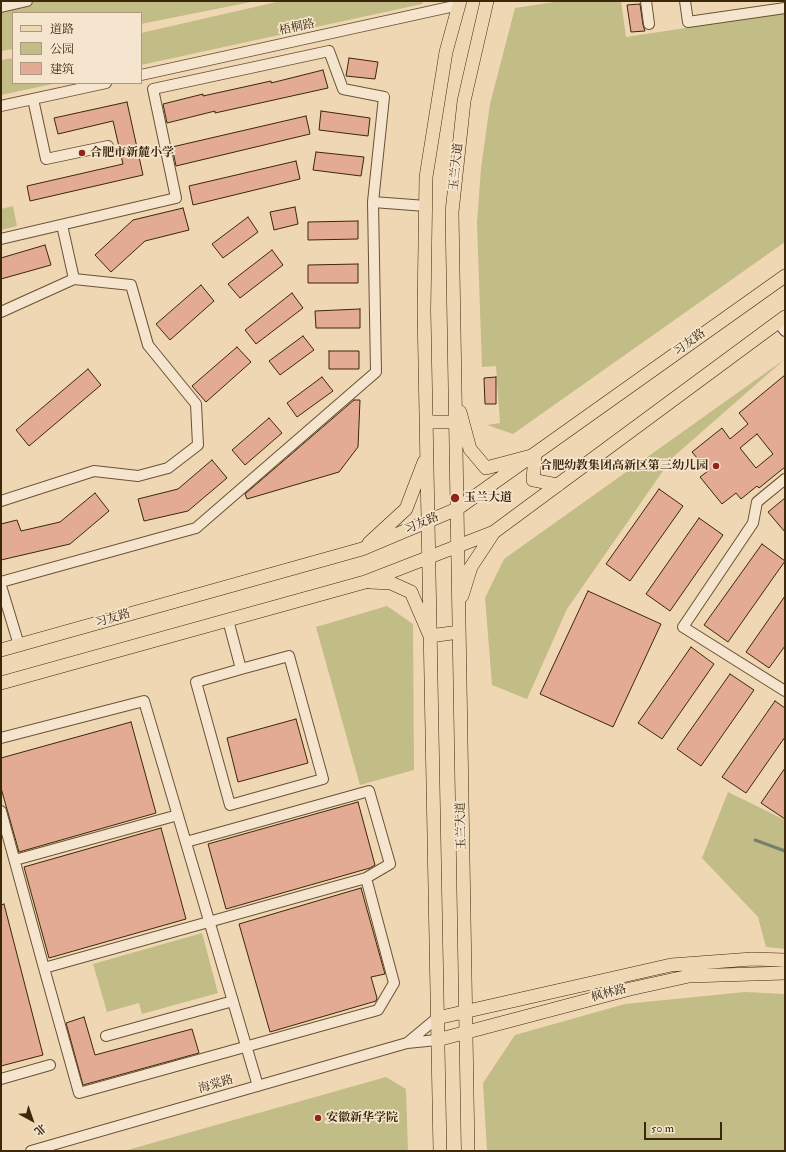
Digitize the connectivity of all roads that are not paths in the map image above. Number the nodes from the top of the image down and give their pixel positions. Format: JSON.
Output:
{"nodes":[{"id":1,"x":28,"y":1,"type":"edge"},
{"id":2,"x":488,"y":1,"type":"edge"},
{"id":3,"x":646,"y":1,"type":"edge"},
{"id":4,"x":685,"y":1,"type":"edge"},
{"id":5,"x":784,"y":1,"type":"edge"},
{"id":6,"x":459,"y":3,"type":"edge"},
{"id":7,"x":1,"y":7,"type":"edge"},
{"id":8,"x":785,"y":8,"type":"edge"},
{"id":9,"x":649,"y":24,"type":"dead end"},
{"id":10,"x":142,"y":75,"type":"edge"},
{"id":11,"x":101,"y":84,"type":"edge"},
{"id":12,"x":33,"y":99,"type":"junction"},
{"id":13,"x":1,"y":106,"type":"edge"},
{"id":14,"x":108,"y":146,"type":"dead end"},
{"id":15,"x":373,"y":202,"type":"junction"},
{"id":16,"x":426,"y":206,"type":"junction"},
{"id":17,"x":62,"y":225,"type":"junction"},
{"id":18,"x":1,"y":239,"type":"edge"},
{"id":19,"x":785,"y":276,"type":"edge"},
{"id":20,"x":74,"y":279,"type":"junction"},
{"id":21,"x":1,"y":312,"type":"edge"},
{"id":22,"x":783,"y":324,"type":"edge"},
{"id":23,"x":455,"y":394,"type":"junction"},
{"id":24,"x":426,"y":422,"type":"junction"},
{"id":25,"x":455,"y":422,"type":"junction"},
{"id":26,"x":535,"y":455,"type":"junction"},
{"id":27,"x":426,"y":457,"type":"junction"},
{"id":28,"x":785,"y":479,"type":"edge"},
{"id":29,"x":558,"y":485,"type":"junction"},
{"id":30,"x":1,"y":501,"type":"edge"},
{"id":31,"x":457,"y":509,"type":"junction"},
{"id":32,"x":428,"y":522,"type":"junction"},
{"id":33,"x":494,"y":532,"type":"junction"},
{"id":34,"x":458,"y":546,"type":"junction"},
{"id":35,"x":362,"y":549,"type":"junction"},
{"id":36,"x":428,"y":558,"type":"junction"},
{"id":37,"x":1,"y":582,"type":"edge"},
{"id":38,"x":365,"y":582,"type":"junction"},
{"id":39,"x":1,"y":586,"type":"edge"},
{"id":40,"x":458,"y":606,"type":"junction"},
{"id":41,"x":228,"y":620,"type":"junction"},
{"id":42,"x":459,"y":632,"type":"junction"},
{"id":43,"x":430,"y":636,"type":"junction"},
{"id":44,"x":19,"y":645,"type":"junction"},
{"id":45,"x":1,"y":650,"type":"edge"},
{"id":46,"x":241,"y":669,"type":"junction"},
{"id":47,"x":1,"y":683,"type":"edge"},
{"id":48,"x":785,"y":691,"type":"edge"},
{"id":49,"x":1,"y":738,"type":"edge"},
{"id":50,"x":1,"y":811,"type":"edge"},
{"id":51,"x":178,"y":815,"type":"junction"},
{"id":52,"x":186,"y":842,"type":"junction"},
{"id":53,"x":15,"y":860,"type":"junction"},
{"id":54,"x":366,"y":878,"type":"junction"},
{"id":55,"x":210,"y":923,"type":"junction"},
{"id":56,"x":785,"y":960,"type":"edge"},
{"id":57,"x":44,"y":968,"type":"junction"},
{"id":58,"x":785,"y":973,"type":"edge"},
{"id":59,"x":233,"y":1001,"type":"junction"},
{"id":60,"x":465,"y":1011,"type":"junction"},
{"id":61,"x":437,"y":1018,"type":"junction"},
{"id":62,"x":466,"y":1032,"type":"junction"},
{"id":63,"x":106,"y":1036,"type":"dead end"},
{"id":64,"x":437,"y":1040,"type":"junction"},
{"id":65,"x":407,"y":1043,"type":"junction"},
{"id":66,"x":246,"y":1046,"type":"junction"},
{"id":67,"x":50,"y":1065,"type":"dead end"},
{"id":68,"x":1,"y":1079,"type":"edge"},
{"id":69,"x":258,"y":1086,"type":"junction"},
{"id":70,"x":31,"y":1151,"type":"edge"},
{"id":71,"x":440,"y":1151,"type":"edge"},
{"id":72,"x":468,"y":1151,"type":"edge"}],
"edges":[{"from":1,"to":7,"type":"street"},
{"from":2,"to":23,"type":"main road","name":"玉兰大道"},
{"from":3,"to":9,"type":"street"},
{"from":4,"to":8,"type":"street"},
{"from":5,"to":8,"type":"street"},
{"from":6,"to":10,"type":"street","name":"梧桐路"},
{"from":6,"to":16,"type":"main road"},
{"from":11,"to":12,"type":"street"},
{"from":12,"to":13,"type":"street"},
{"from":12,"to":14,"type":"street"},
{"from":15,"to":16,"type":"street"},
{"from":15,"to":17,"type":"street"},
{"from":15,"to":37,"type":"street"},
{"from":16,"to":24,"type":"main road"},
{"from":17,"to":18,"type":"street"},
{"from":17,"to":20,"type":"street"},
{"from":19,"to":26,"type":"main road","name":"习友路"},
{"from":20,"to":21,"type":"street"},
{"from":20,"to":30,"type":"street"},
{"from":22,"to":29,"type":"main road"},
{"from":23,"to":25,"type":"main road","name":"玉兰大道"},
{"from":23,"to":26,"type":"main road"},
{"from":24,"to":25,"type":"main road"},
{"from":24,"to":27,"type":"main road"},
{"from":25,"to":31,"type":"main road","name":"玉兰大道"},
{"from":26,"to":29,"type":"main road"},
{"from":26,"to":31,"type":"main road","name":"习友路"},
{"from":27,"to":32,"type":"main road"},
{"from":27,"to":35,"type":"main road"},
{"from":28,"to":48,"type":"street"},
{"from":29,"to":33,"type":"main road"},
{"from":31,"to":32,"type":"main road","name":"习友路"},
{"from":31,"to":34,"type":"main road","name":"玉兰大道"},
{"from":32,"to":35,"type":"main road","name":"习友路"},
{"from":32,"to":36,"type":"main road"},
{"from":33,"to":34,"type":"main road"},
{"from":33,"to":40,"type":"main road"},
{"from":34,"to":36,"type":"main road"},
{"from":34,"to":40,"type":"main road","name":"玉兰大道"},
{"from":35,"to":44,"type":"main road","name":"习友路"},
{"from":36,"to":38,"type":"main road"},
{"from":36,"to":43,"type":"main road"},
{"from":38,"to":41,"type":"main road"},
{"from":38,"to":43,"type":"main road"},
{"from":39,"to":44,"type":"street"},
{"from":40,"to":42,"type":"main road","name":"玉兰大道"},
{"from":41,"to":46,"type":"street"},
{"from":41,"to":47,"type":"main road"},
{"from":42,"to":43,"type":"main road"},
{"from":42,"to":60,"type":"main road","name":"玉兰大道"},
{"from":43,"to":61,"type":"main road"},
{"from":44,"to":45,"type":"main road","name":"习友路"},
{"from":46,"to":46,"type":"street"},
{"from":49,"to":51,"type":"street"},
{"from":50,"to":53,"type":"street"},
{"from":51,"to":52,"type":"street"},
{"from":51,"to":53,"type":"street"},
{"from":52,"to":54,"type":"street"},
{"from":52,"to":55,"type":"street"},
{"from":53,"to":57,"type":"street"},
{"from":54,"to":55,"type":"street"},
{"from":54,"to":66,"type":"street"},
{"from":55,"to":57,"type":"street"},
{"from":55,"to":59,"type":"street"},
{"from":56,"to":60,"type":"main road","name":"枫林路"},
{"from":57,"to":66,"type":"street"},
{"from":58,"to":62,"type":"main road","name":"枫林路"},
{"from":59,"to":63,"type":"street"},
{"from":59,"to":66,"type":"street"},
{"from":60,"to":61,"type":"main road","name":"枫林路"},
{"from":60,"to":62,"type":"main road","name":"玉兰大道"},
{"from":61,"to":64,"type":"main road"},
{"from":61,"to":65,"type":"street","name":"海棠路"},
{"from":62,"to":64,"type":"main road","name":"枫林路"},
{"from":62,"to":72,"type":"main road","name":"玉兰大道"},
{"from":64,"to":65,"type":"street","name":"海棠路"},
{"from":64,"to":71,"type":"main road"},
{"from":65,"to":69,"type":"street","name":"海棠路"},
{"from":66,"to":69,"type":"street"},
{"from":67,"to":68,"type":"street"},
{"from":69,"to":70,"type":"street","name":"海棠路"}]}
